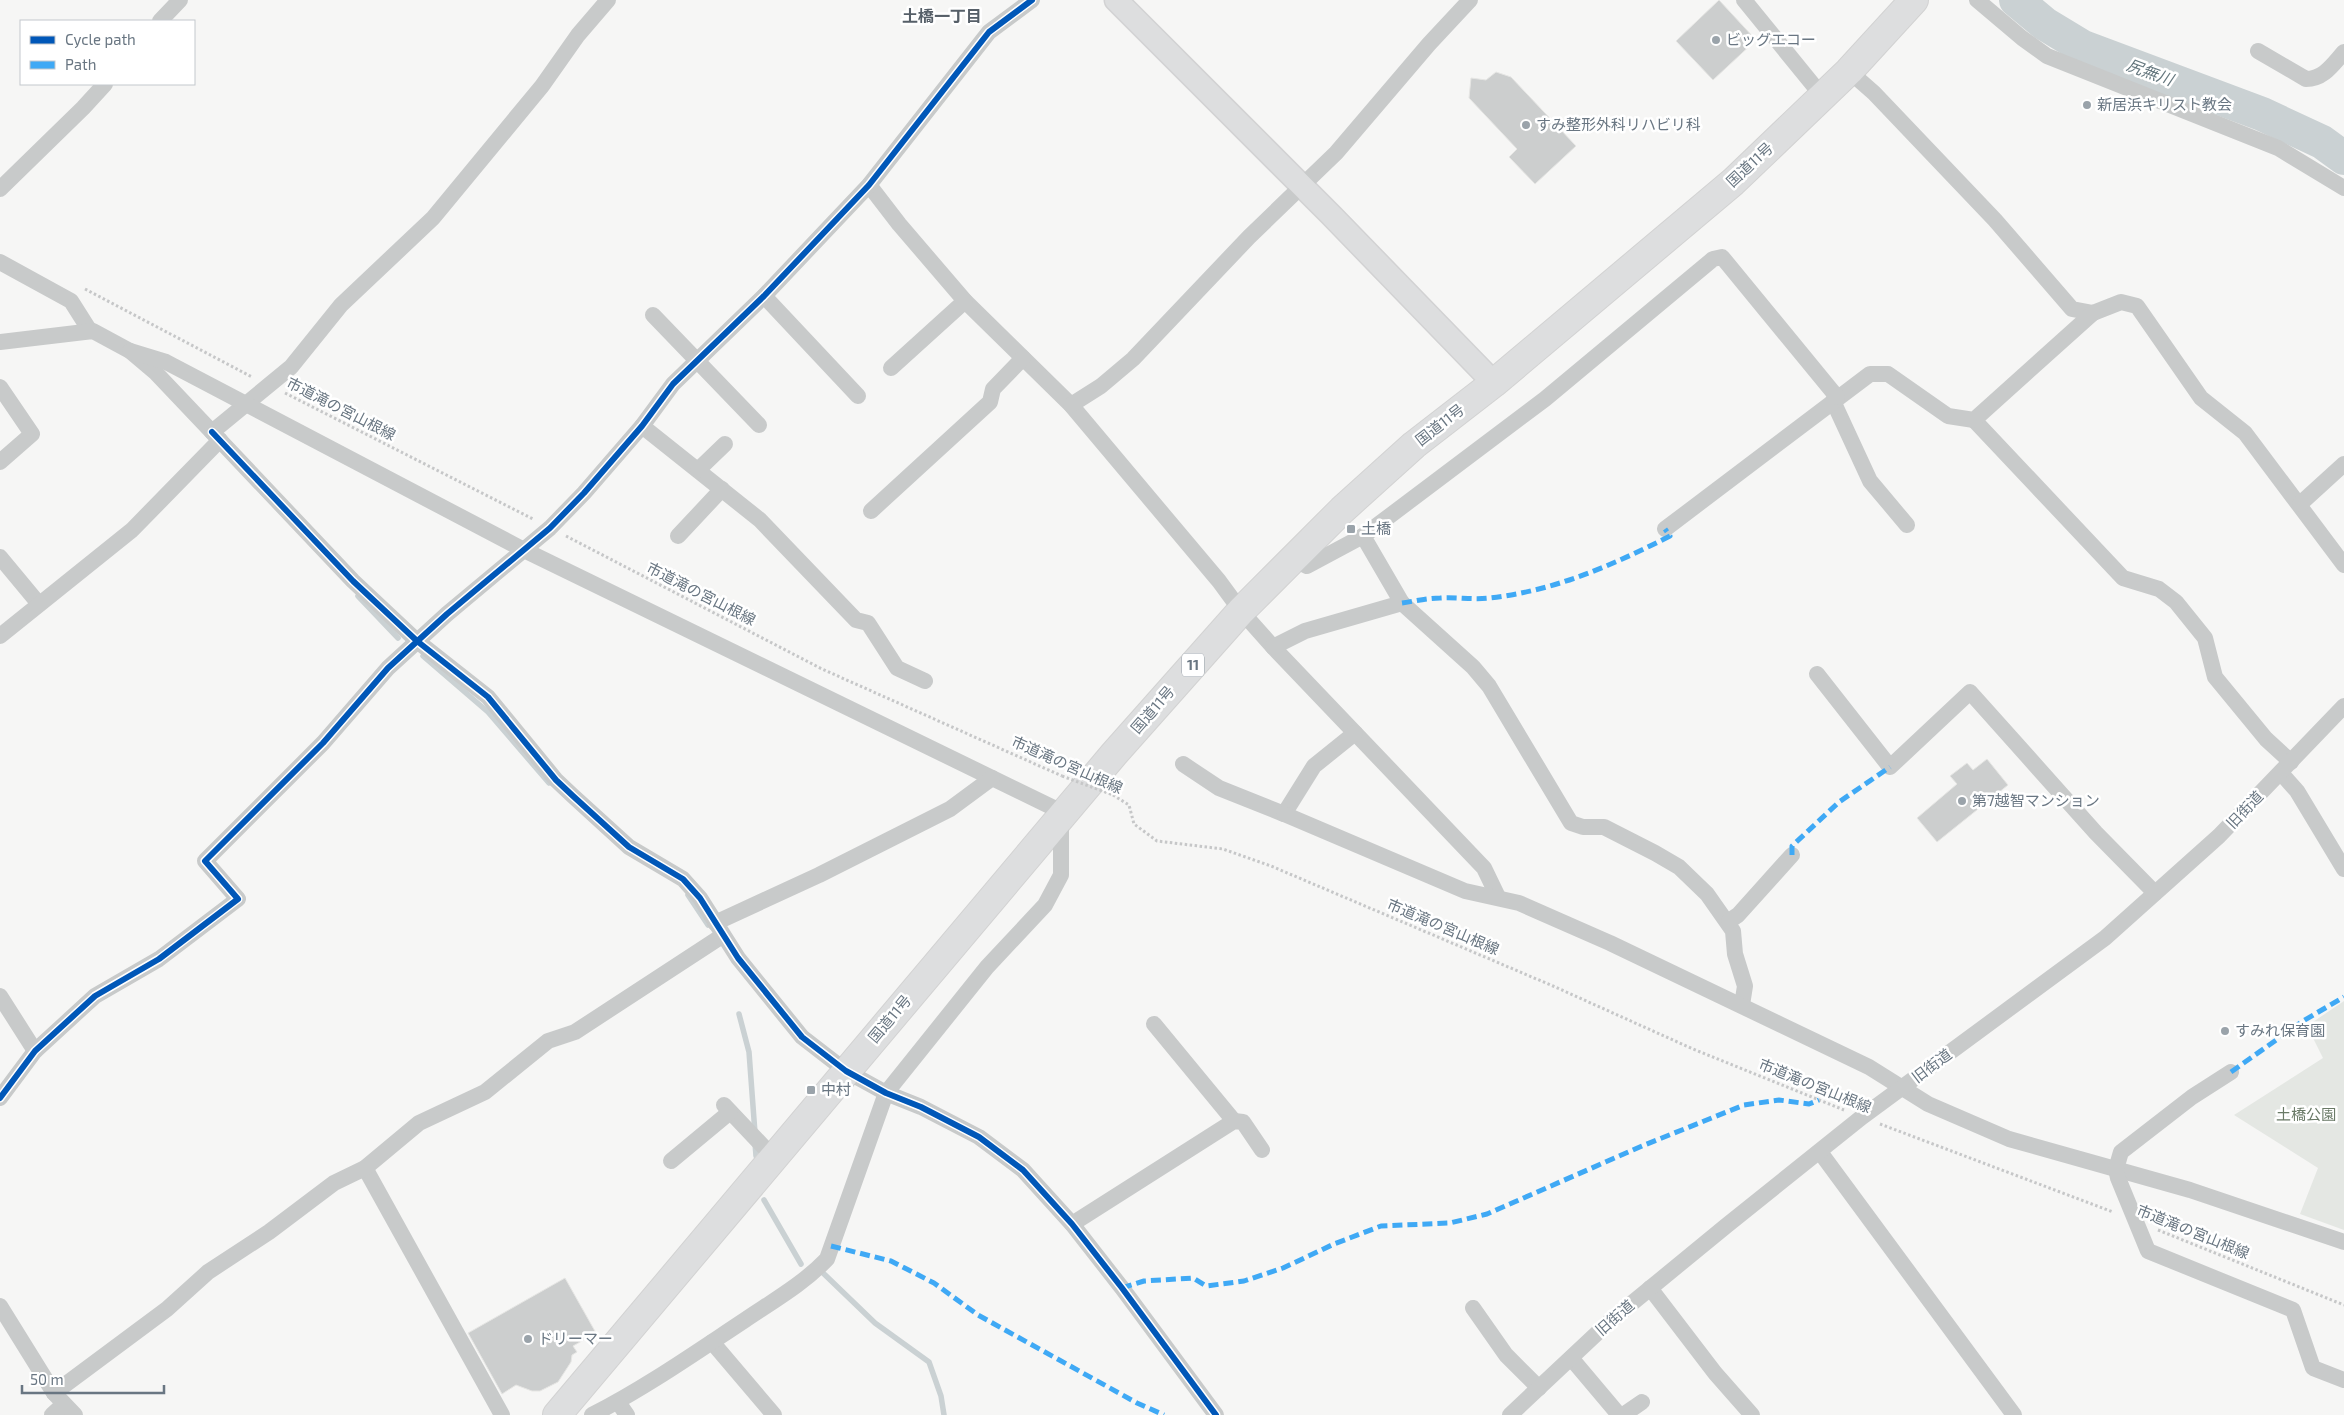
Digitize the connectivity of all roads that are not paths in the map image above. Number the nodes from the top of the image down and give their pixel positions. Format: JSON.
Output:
{"nodes":[{"id":1,"x":180,"y":0,"type":"edge"},
{"id":2,"x":608,"y":0,"type":"edge"},
{"id":3,"x":1032,"y":0,"type":"edge"},
{"id":4,"x":1116,"y":0,"type":"edge"},
{"id":5,"x":1470,"y":0,"type":"edge"},
{"id":6,"x":1744,"y":0,"type":"edge"},
{"id":7,"x":1914,"y":0,"type":"edge"},
{"id":8,"x":1977,"y":0,"type":"edge"},
{"id":9,"x":161,"y":20,"type":"edge"},
{"id":10,"x":2258,"y":51,"type":"dead end"},
{"id":11,"x":2344,"y":52,"type":"edge"},
{"id":12,"x":1849,"y":71,"type":"junction"},
{"id":13,"x":104,"y":85,"type":"edge"},
{"id":14,"x":1823,"y":97,"type":"junction"},
{"id":15,"x":869,"y":185,"type":"junction"},
{"id":16,"x":1302,"y":186,"type":"junction"},
{"id":17,"x":2344,"y":188,"type":"edge"},
{"id":18,"x":0,"y":189,"type":"edge"},
{"id":19,"x":0,"y":262,"type":"edge"},
{"id":20,"x":764,"y":296,"type":"junction"},
{"id":21,"x":964,"y":301,"type":"junction"},
{"id":22,"x":2093,"y":313,"type":"junction"},
{"id":23,"x":653,"y":315,"type":"dead end"},
{"id":24,"x":90,"y":331,"type":"junction"},
{"id":25,"x":0,"y":342,"type":"edge"},
{"id":26,"x":130,"y":351,"type":"junction"},
{"id":27,"x":1023,"y":358,"type":"junction"},
{"id":28,"x":697,"y":361,"type":"junction"},
{"id":29,"x":891,"y":368,"type":"dead end"},
{"id":30,"x":1494,"y":383,"type":"junction"},
{"id":31,"x":0,"y":387,"type":"edge"},
{"id":32,"x":858,"y":396,"type":"dead end"},
{"id":33,"x":1835,"y":399,"type":"junction"},
{"id":34,"x":244,"y":404,"type":"junction"},
{"id":35,"x":1071,"y":406,"type":"junction"},
{"id":36,"x":1974,"y":420,"type":"junction"},
{"id":37,"x":759,"y":424,"type":"dead end"},
{"id":38,"x":642,"y":426,"type":"junction"},
{"id":39,"x":216,"y":436,"type":"junction"},
{"id":40,"x":725,"y":444,"type":"dead end"},
{"id":41,"x":0,"y":462,"type":"edge"},
{"id":42,"x":2344,"y":464,"type":"edge"},
{"id":43,"x":698,"y":470,"type":"junction"},
{"id":44,"x":722,"y":489,"type":"junction"},
{"id":45,"x":2300,"y":504,"type":"junction"},
{"id":46,"x":871,"y":511,"type":"dead end"},
{"id":47,"x":1907,"y":525,"type":"dead end"},
{"id":48,"x":1665,"y":530,"type":"dead end"},
{"id":49,"x":678,"y":536,"type":"dead end"},
{"id":50,"x":1362,"y":536,"type":"junction"},
{"id":51,"x":524,"y":550,"type":"junction"},
{"id":52,"x":2342,"y":557,"type":"edge"},
{"id":53,"x":0,"y":558,"type":"edge"},
{"id":54,"x":1293,"y":559,"type":"junction"},
{"id":55,"x":1402,"y":603,"type":"junction"},
{"id":56,"x":39,"y":604,"type":"junction"},
{"id":57,"x":1240,"y":611,"type":"junction"},
{"id":58,"x":0,"y":636,"type":"edge"},
{"id":59,"x":417,"y":641,"type":"junction"},
{"id":60,"x":1273,"y":647,"type":"junction"},
{"id":61,"x":1817,"y":674,"type":"dead end"},
{"id":62,"x":925,"y":681,"type":"dead end"},
{"id":63,"x":2344,"y":706,"type":"edge"},
{"id":64,"x":1355,"y":733,"type":"junction"},
{"id":65,"x":1183,"y":764,"type":"dead end"},
{"id":66,"x":2286,"y":767,"type":"junction"},
{"id":67,"x":992,"y":778,"type":"junction"},
{"id":68,"x":1284,"y":814,"type":"junction"},
{"id":69,"x":1063,"y":815,"type":"junction"},
{"id":70,"x":1792,"y":855,"type":"dead end"},
{"id":71,"x":2344,"y":868,"type":"edge"},
{"id":72,"x":2155,"y":892,"type":"junction"},
{"id":73,"x":1498,"y":897,"type":"junction"},
{"id":74,"x":1728,"y":921,"type":"junction"},
{"id":75,"x":718,"y":930,"type":"junction"},
{"id":76,"x":0,"y":996,"type":"edge"},
{"id":77,"x":1742,"y":1005,"type":"junction"},
{"id":78,"x":1154,"y":1024,"type":"dead end"},
{"id":79,"x":35,"y":1051,"type":"junction"},
{"id":80,"x":846,"y":1071,"type":"junction"},
{"id":81,"x":2231,"y":1072,"type":"dead end"},
{"id":82,"x":1904,"y":1087,"type":"junction"},
{"id":83,"x":886,"y":1093,"type":"junction"},
{"id":84,"x":0,"y":1098,"type":"edge"},
{"id":85,"x":1234,"y":1121,"type":"junction"},
{"id":86,"x":762,"y":1145,"type":"junction"},
{"id":87,"x":1262,"y":1150,"type":"dead end"},
{"id":88,"x":1820,"y":1152,"type":"junction"},
{"id":89,"x":671,"y":1161,"type":"dead end"},
{"id":90,"x":365,"y":1168,"type":"junction"},
{"id":91,"x":2116,"y":1169,"type":"junction"},
{"id":92,"x":1072,"y":1224,"type":"junction"},
{"id":93,"x":2344,"y":1242,"type":"edge"},
{"id":94,"x":1650,"y":1288,"type":"junction"},
{"id":95,"x":0,"y":1306,"type":"edge"},
{"id":96,"x":1473,"y":1308,"type":"dead end"},
{"id":97,"x":712,"y":1342,"type":"junction"},
{"id":98,"x":1571,"y":1358,"type":"junction"},
{"id":99,"x":2344,"y":1380,"type":"edge"},
{"id":100,"x":1539,"y":1388,"type":"junction"},
{"id":101,"x":1642,"y":1402,"type":"dead end"},
{"id":102,"x":61,"y":1407,"type":"edge"},
{"id":103,"x":622,"y":1408,"type":"edge"},
{"id":104,"x":502,"y":1415,"type":"edge"},
{"id":105,"x":557,"y":1415,"type":"edge"},
{"id":106,"x":592,"y":1415,"type":"edge"},
{"id":107,"x":774,"y":1415,"type":"edge"},
{"id":108,"x":1216,"y":1415,"type":"edge"},
{"id":109,"x":1510,"y":1415,"type":"edge"},
{"id":110,"x":1621,"y":1415,"type":"edge"},
{"id":111,"x":1752,"y":1415,"type":"edge"},
{"id":112,"x":2014,"y":1415,"type":"edge"}],
"edges":[{"from":1,"to":9,"type":"street"},
{"from":2,"to":34,"type":"street"},
{"from":3,"to":15,"type":"street"},
{"from":4,"to":16,"type":"street"},
{"from":5,"to":16,"type":"street"},
{"from":6,"to":14,"type":"street"},
{"from":7,"to":12,"type":"highway","name":"国道11号","number":"11"},
{"from":8,"to":17,"type":"street"},
{"from":10,"to":11,"type":"street"},
{"from":12,"to":14,"type":"highway","name":"国道11号","number":"11"},
{"from":12,"to":22,"type":"street"},
{"from":13,"to":18,"type":"street"},
{"from":14,"to":30,"type":"highway","name":"国道11号","number":"11"},
{"from":15,"to":20,"type":"street"},
{"from":15,"to":21,"type":"street"},
{"from":16,"to":30,"type":"street"},
{"from":16,"to":35,"type":"street"},
{"from":19,"to":24,"type":"street"},
{"from":20,"to":28,"type":"street"},
{"from":20,"to":32,"type":"street"},
{"from":21,"to":27,"type":"street"},
{"from":21,"to":29,"type":"street"},
{"from":22,"to":36,"type":"street"},
{"from":22,"to":45,"type":"street"},
{"from":23,"to":28,"type":"street"},
{"from":24,"to":25,"type":"street"},
{"from":24,"to":26,"type":"street"},
{"from":26,"to":34,"type":"street"},
{"from":26,"to":39,"type":"street"},
{"from":27,"to":35,"type":"street"},
{"from":27,"to":46,"type":"street"},
{"from":28,"to":37,"type":"street"},
{"from":28,"to":38,"type":"street"},
{"from":30,"to":54,"type":"highway","name":"国道11号","number":"11"},
{"from":31,"to":41,"type":"street"},
{"from":33,"to":36,"type":"street"},
{"from":33,"to":47,"type":"street"},
{"from":33,"to":48,"type":"street"},
{"from":33,"to":50,"type":"street"},
{"from":34,"to":39,"type":"street"},
{"from":34,"to":51,"type":"street"},
{"from":35,"to":57,"type":"street"},
{"from":36,"to":66,"type":"street"},
{"from":38,"to":43,"type":"street"},
{"from":38,"to":51,"type":"street"},
{"from":39,"to":56,"type":"street"},
{"from":39,"to":59,"type":"street"},
{"from":40,"to":43,"type":"street"},
{"from":42,"to":45,"type":"street"},
{"from":43,"to":44,"type":"street"},
{"from":44,"to":49,"type":"street"},
{"from":44,"to":62,"type":"street"},
{"from":45,"to":52,"type":"street"},
{"from":50,"to":54,"type":"street"},
{"from":50,"to":55,"type":"street"},
{"from":51,"to":59,"type":"street"},
{"from":51,"to":67,"type":"street"},
{"from":53,"to":56,"type":"street"},
{"from":54,"to":57,"type":"highway","name":"国道11号","number":"11"},
{"from":55,"to":60,"type":"street"},
{"from":55,"to":74,"type":"street"},
{"from":56,"to":58,"type":"street"},
{"from":57,"to":60,"type":"street"},
{"from":57,"to":69,"type":"highway","name":"国道11号","number":"11"},
{"from":59,"to":75,"type":"street"},
{"from":59,"to":79,"type":"street"},
{"from":60,"to":64,"type":"street"},
{"from":61,"to":72,"type":"street"},
{"from":63,"to":66,"type":"street","name":"旧街道"},
{"from":64,"to":68,"type":"street"},
{"from":64,"to":73,"type":"street"},
{"from":65,"to":68,"type":"street"},
{"from":66,"to":71,"type":"street"},
{"from":66,"to":72,"type":"street","name":"旧街道"},
{"from":67,"to":69,"type":"street"},
{"from":67,"to":75,"type":"street"},
{"from":68,"to":73,"type":"street"},
{"from":69,"to":80,"type":"highway","name":"国道11号","number":"11"},
{"from":69,"to":83,"type":"street"},
{"from":70,"to":74,"type":"street"},
{"from":72,"to":82,"type":"street","name":"旧街道"},
{"from":73,"to":77,"type":"street"},
{"from":74,"to":77,"type":"street"},
{"from":75,"to":80,"type":"street"},
{"from":75,"to":90,"type":"street"},
{"from":76,"to":79,"type":"street"},
{"from":77,"to":82,"type":"street"},
{"from":78,"to":85,"type":"street"},
{"from":79,"to":84,"type":"street"},
{"from":80,"to":83,"type":"street"},
{"from":80,"to":86,"type":"highway","name":"国道11号","number":"11"},
{"from":81,"to":91,"type":"street"},
{"from":82,"to":88,"type":"street","name":"旧街道"},
{"from":82,"to":91,"type":"street"},
{"from":83,"to":92,"type":"street"},
{"from":83,"to":97,"type":"street"},
{"from":85,"to":87,"type":"street"},
{"from":85,"to":92,"type":"street"},
{"from":86,"to":89,"type":"street"},
{"from":86,"to":105,"type":"highway","name":"国道11号","number":"11"},
{"from":88,"to":94,"type":"street","name":"旧街道"},
{"from":88,"to":112,"type":"street"},
{"from":90,"to":102,"type":"street"},
{"from":90,"to":104,"type":"street"},
{"from":91,"to":93,"type":"street"},
{"from":91,"to":99,"type":"street"},
{"from":92,"to":108,"type":"street"},
{"from":94,"to":98,"type":"street","name":"旧街道"},
{"from":94,"to":111,"type":"street"},
{"from":95,"to":102,"type":"street"},
{"from":96,"to":100,"type":"street"},
{"from":97,"to":103,"type":"street"},
{"from":97,"to":107,"type":"street"},
{"from":98,"to":100,"type":"street","name":"旧街道"},
{"from":98,"to":110,"type":"street"},
{"from":100,"to":109,"type":"street","name":"旧街道"},
{"from":101,"to":110,"type":"street"},
{"from":103,"to":106,"type":"street"}]}
